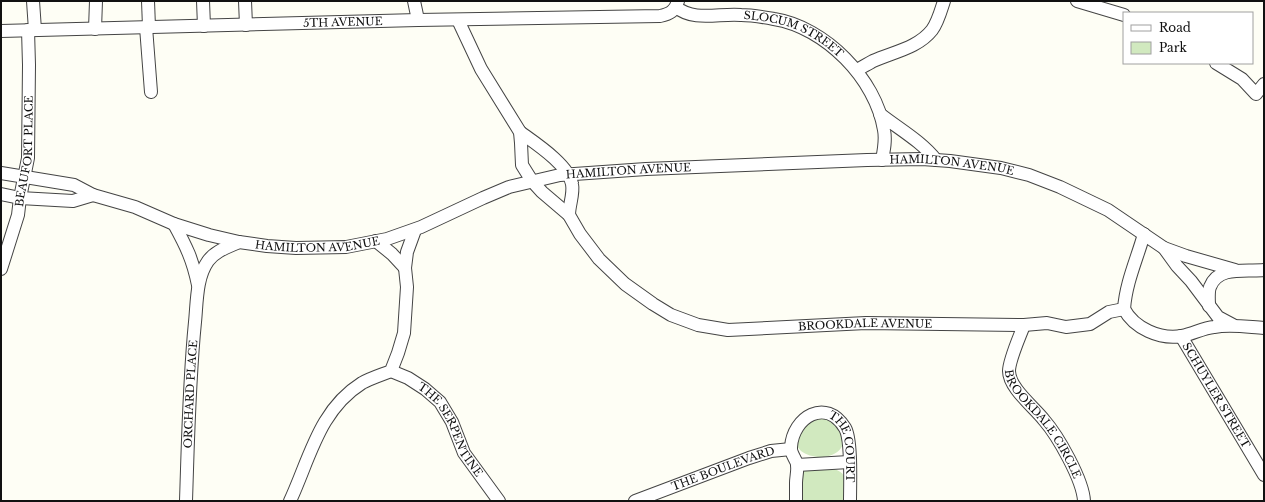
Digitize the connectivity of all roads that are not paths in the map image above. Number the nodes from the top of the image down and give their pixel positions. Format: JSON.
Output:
{"nodes":[{"id":1,"x":33,"y":1,"type":"edge"},
{"id":2,"x":96,"y":1,"type":"edge"},
{"id":3,"x":148,"y":1,"type":"edge"},
{"id":4,"x":203,"y":1,"type":"edge"},
{"id":5,"x":245,"y":1,"type":"edge"},
{"id":6,"x":414,"y":1,"type":"edge"},
{"id":7,"x":944,"y":1,"type":"edge"},
{"id":8,"x":1077,"y":1,"type":"edge"},
{"id":9,"x":677,"y":4,"type":"edge"},
{"id":10,"x":1123,"y":15,"type":"edge"},
{"id":11,"x":418,"y":20,"type":"junction"},
{"id":12,"x":458,"y":20,"type":"junction"},
{"id":13,"x":246,"y":25,"type":"junction"},
{"id":14,"x":204,"y":26,"type":"junction"},
{"id":15,"x":148,"y":27,"type":"junction"},
{"id":16,"x":94,"y":29,"type":"junction"},
{"id":17,"x":31,"y":30,"type":"junction"},
{"id":18,"x":1,"y":31,"type":"edge"},
{"id":19,"x":1218,"y":64,"type":"edge"},
{"id":20,"x":857,"y":70,"type":"junction"},
{"id":21,"x":1264,"y":84,"type":"edge"},
{"id":22,"x":151,"y":92,"type":"dead end"},
{"id":23,"x":880,"y":114,"type":"junction"},
{"id":24,"x":520,"y":132,"type":"junction"},
{"id":25,"x":882,"y":160,"type":"junction"},
{"id":26,"x":936,"y":160,"type":"junction"},
{"id":27,"x":1,"y":173,"type":"edge"},
{"id":28,"x":569,"y":174,"type":"junction"},
{"id":29,"x":24,"y":176,"type":"junction"},
{"id":30,"x":532,"y":181,"type":"junction"},
{"id":31,"x":1,"y":194,"type":"edge"},
{"id":32,"x":93,"y":196,"type":"junction"},
{"id":33,"x":20,"y":198,"type":"junction"},
{"id":34,"x":569,"y":215,"type":"junction"},
{"id":35,"x":174,"y":224,"type":"junction"},
{"id":36,"x":415,"y":230,"type":"junction"},
{"id":37,"x":1144,"y":234,"type":"junction"},
{"id":38,"x":376,"y":241,"type":"junction"},
{"id":39,"x":239,"y":242,"type":"junction"},
{"id":40,"x":1164,"y":248,"type":"junction"},
{"id":41,"x":405,"y":268,"type":"junction"},
{"id":42,"x":1,"y":269,"type":"edge"},
{"id":43,"x":1235,"y":270,"type":"junction"},
{"id":44,"x":1264,"y":270,"type":"edge"},
{"id":45,"x":198,"y":288,"type":"junction"},
{"id":46,"x":1209,"y":306,"type":"junction"},
{"id":47,"x":1124,"y":309,"type":"junction"},
{"id":48,"x":1024,"y":325,"type":"junction"},
{"id":49,"x":1236,"y":326,"type":"junction"},
{"id":50,"x":1264,"y":328,"type":"edge"},
{"id":51,"x":1181,"y":336,"type":"junction"},
{"id":52,"x":391,"y":371,"type":"junction"},
{"id":53,"x":790,"y":448,"type":"junction"},
{"id":54,"x":849,"y":462,"type":"junction"},
{"id":55,"x":798,"y":465,"type":"junction"},
{"id":56,"x":1264,"y":475,"type":"edge"},
{"id":57,"x":186,"y":501,"type":"edge"},
{"id":58,"x":290,"y":501,"type":"edge"},
{"id":59,"x":499,"y":501,"type":"edge"},
{"id":60,"x":635,"y":501,"type":"edge"},
{"id":61,"x":796,"y":501,"type":"edge"},
{"id":62,"x":850,"y":501,"type":"edge"},
{"id":63,"x":1084,"y":501,"type":"edge"}],
"edges":[{"from":1,"to":17,"type":"street","name":"BEAUFORT PLACE"},
{"from":2,"to":16,"type":"street"},
{"from":3,"to":15,"type":"street"},
{"from":4,"to":14,"type":"street"},
{"from":5,"to":13,"type":"street"},
{"from":6,"to":11,"type":"street"},
{"from":7,"to":20,"type":"street"},
{"from":8,"to":10,"type":"street"},
{"from":9,"to":12,"type":"street","name":"5TH AVENUE"},
{"from":9,"to":20,"type":"street","name":"SLOCUM STREET"},
{"from":11,"to":12,"type":"street","name":"5TH AVENUE"},
{"from":11,"to":13,"type":"street","name":"5TH AVENUE"},
{"from":12,"to":24,"type":"street","name":"BROOKDALE AVENUE"},
{"from":13,"to":14,"type":"street","name":"5TH AVENUE"},
{"from":14,"to":15,"type":"street","name":"5TH AVENUE"},
{"from":15,"to":16,"type":"street","name":"5TH AVENUE"},
{"from":15,"to":22,"type":"street"},
{"from":16,"to":17,"type":"street","name":"5TH AVENUE"},
{"from":17,"to":18,"type":"street","name":"5TH AVENUE"},
{"from":17,"to":29,"type":"street","name":"BEAUFORT PLACE"},
{"from":19,"to":21,"type":"street"},
{"from":20,"to":23,"type":"street","name":"SLOCUM STREET"},
{"from":23,"to":25,"type":"street","name":"SLOCUM STREET"},
{"from":23,"to":26,"type":"street","name":"SLOCUM STREET"},
{"from":24,"to":28,"type":"street","name":"BROOKDALE AVENUE"},
{"from":24,"to":30,"type":"street","name":"BROOKDALE AVENUE"},
{"from":25,"to":26,"type":"street","name":"HAMILTON AVENUE"},
{"from":25,"to":28,"type":"street","name":"HAMILTON AVENUE"},
{"from":26,"to":37,"type":"street","name":"HAMILTON AVENUE"},
{"from":27,"to":29,"type":"street","name":"HAMILTON AVENUE"},
{"from":28,"to":30,"type":"street","name":"HAMILTON AVENUE"},
{"from":28,"to":34,"type":"street"},
{"from":29,"to":32,"type":"street","name":"HAMILTON AVENUE"},
{"from":29,"to":33,"type":"street","name":"BEAUFORT PLACE"},
{"from":30,"to":34,"type":"street","name":"BROOKDALE AVENUE"},
{"from":30,"to":36,"type":"street","name":"HAMILTON AVENUE"},
{"from":31,"to":33,"type":"street","name":"HAMILTON AVENUE"},
{"from":32,"to":33,"type":"street","name":"HAMILTON AVENUE"},
{"from":32,"to":35,"type":"street","name":"HAMILTON AVENUE"},
{"from":33,"to":42,"type":"street","name":"BEAUFORT PLACE"},
{"from":34,"to":48,"type":"street","name":"BROOKDALE AVENUE"},
{"from":35,"to":39,"type":"street","name":"HAMILTON AVENUE"},
{"from":35,"to":45,"type":"street","name":"ORCHARD PLACE"},
{"from":36,"to":38,"type":"street","name":"HAMILTON AVENUE"},
{"from":36,"to":41,"type":"street"},
{"from":37,"to":40,"type":"street","name":"HAMILTON AVENUE"},
{"from":37,"to":47,"type":"street"},
{"from":38,"to":39,"type":"street","name":"HAMILTON AVENUE"},
{"from":38,"to":41,"type":"street"},
{"from":39,"to":45,"type":"street","name":"ORCHARD PLACE"},
{"from":40,"to":43,"type":"street","name":"HAMILTON AVENUE"},
{"from":40,"to":46,"type":"street","name":"HAMILTON AVENUE"},
{"from":41,"to":52,"type":"street"},
{"from":43,"to":44,"type":"street"},
{"from":43,"to":46,"type":"street"},
{"from":45,"to":57,"type":"street","name":"ORCHARD PLACE"},
{"from":46,"to":49,"type":"street","name":"HAMILTON AVENUE"},
{"from":47,"to":48,"type":"street","name":"BROOKDALE AVENUE"},
{"from":47,"to":51,"type":"street"},
{"from":48,"to":63,"type":"street","name":"BROOKDALE CIRCLE"},
{"from":49,"to":50,"type":"street"},
{"from":49,"to":51,"type":"street"},
{"from":51,"to":56,"type":"street","name":"SCHUYLER STREET"},
{"from":52,"to":58,"type":"street"},
{"from":52,"to":59,"type":"street","name":"THE SERPENTINE"},
{"from":53,"to":54,"type":"street","name":"THE COURT"},
{"from":53,"to":55,"type":"street"},
{"from":53,"to":60,"type":"street","name":"THE BOULEVARD"},
{"from":54,"to":55,"type":"street"},
{"from":54,"to":62,"type":"street","name":"THE COURT"},
{"from":55,"to":61,"type":"street"}]}
